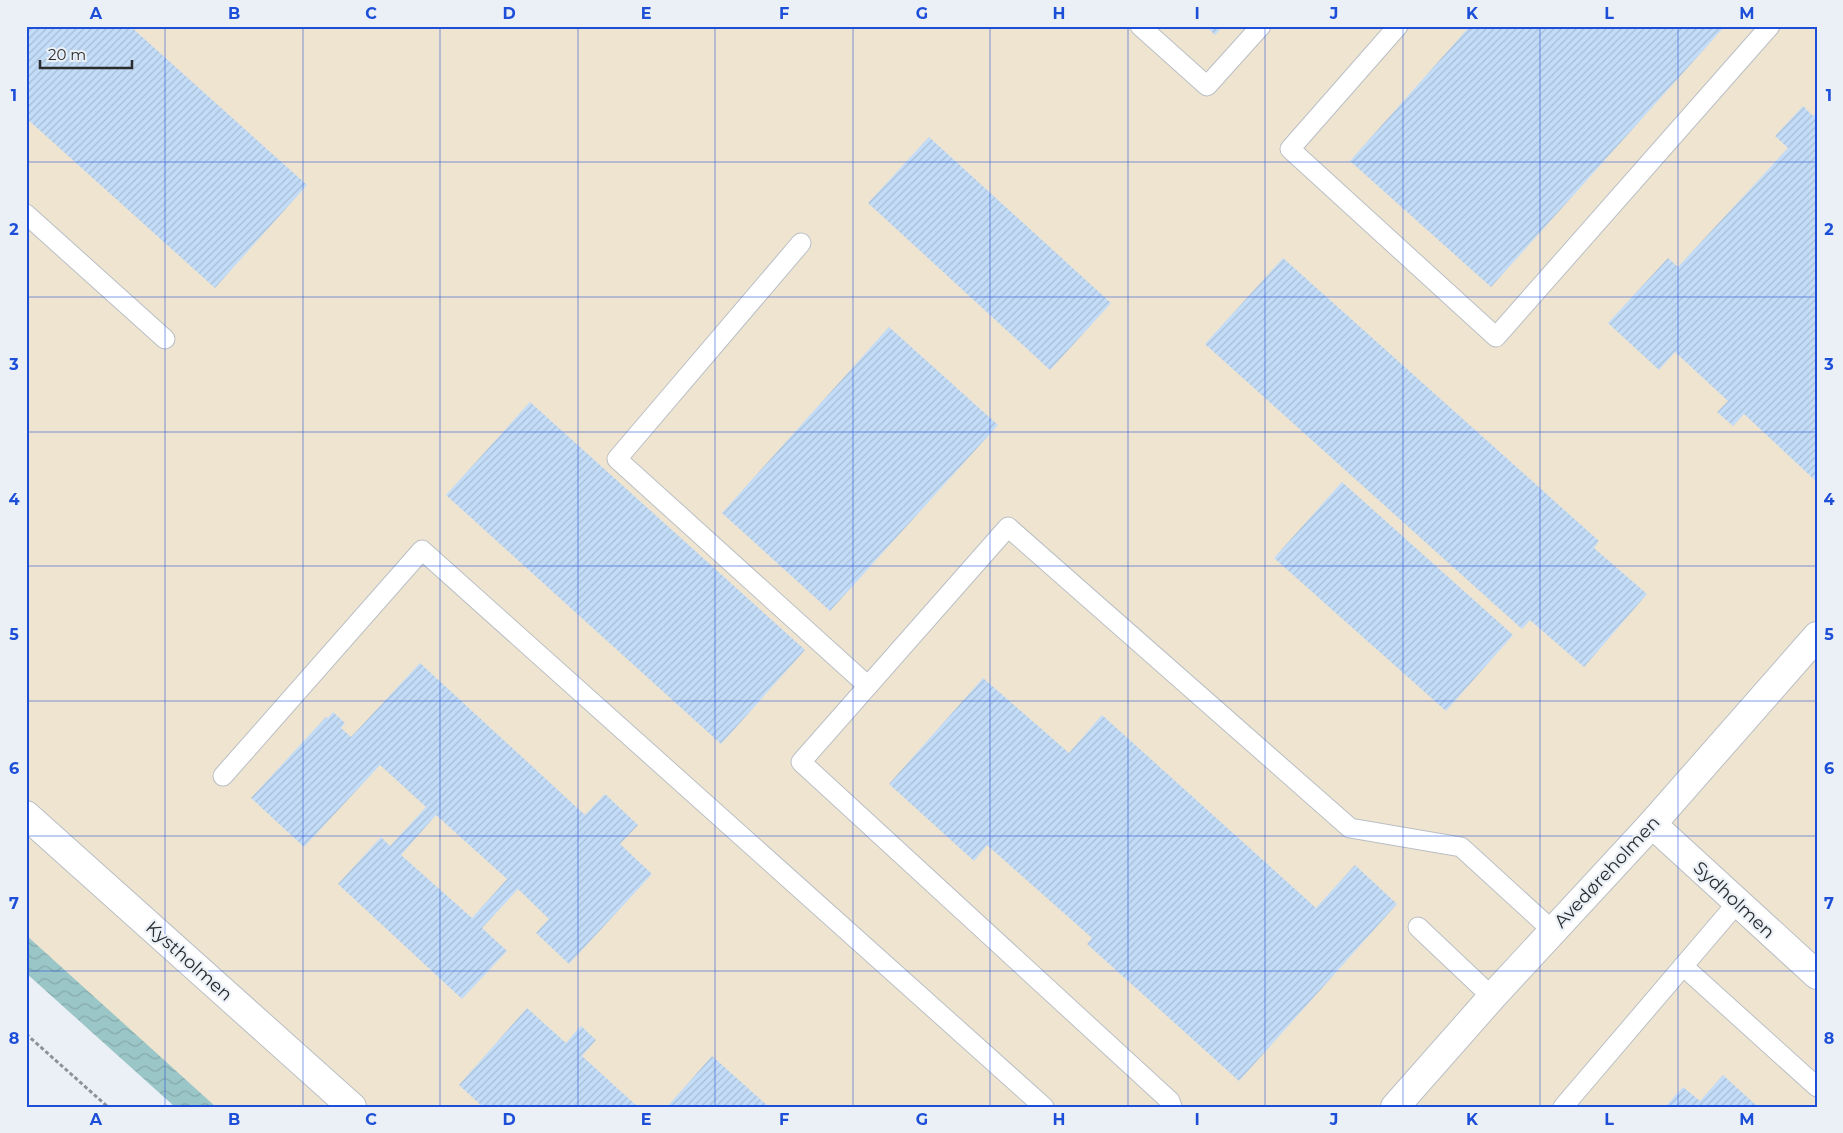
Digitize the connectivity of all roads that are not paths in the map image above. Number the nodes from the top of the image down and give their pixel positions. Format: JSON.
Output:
{"nodes":[{"id":1,"x":1140,"y":26,"type":"edge"},
{"id":2,"x":1261,"y":26,"type":"edge"},
{"id":3,"x":1398,"y":26,"type":"edge"},
{"id":4,"x":1770,"y":26,"type":"edge"},
{"id":5,"x":26,"y":214,"type":"edge"},
{"id":6,"x":801,"y":243,"type":"dead end"},
{"id":7,"x":165,"y":339,"type":"dead end"},
{"id":8,"x":1817,"y":636,"type":"edge"},
{"id":9,"x":868,"y":686,"type":"junction"},
{"id":10,"x":223,"y":776,"type":"dead end"},
{"id":11,"x":26,"y":815,"type":"edge"},
{"id":12,"x":1652,"y":824,"type":"junction"},
{"id":13,"x":1737,"y":903,"type":"junction"},
{"id":14,"x":1418,"y":927,"type":"dead end"},
{"id":15,"x":1553,"y":931,"type":"junction"},
{"id":16,"x":1683,"y":966,"type":"junction"},
{"id":17,"x":1817,"y":975,"type":"edge"},
{"id":18,"x":1492,"y":997,"type":"junction"},
{"id":19,"x":1817,"y":1087,"type":"edge"},
{"id":20,"x":352,"y":1107,"type":"edge"},
{"id":21,"x":1044,"y":1107,"type":"edge"},
{"id":22,"x":1172,"y":1107,"type":"edge"},
{"id":23,"x":1396,"y":1107,"type":"edge"},
{"id":24,"x":1563,"y":1107,"type":"edge"}],
"edges":[{"from":1,"to":2,"type":"lane"},
{"from":3,"to":4,"type":"lane"},
{"from":5,"to":7,"type":"lane"},
{"from":6,"to":9,"type":"lane"},
{"from":8,"to":12,"type":"street","name":"Avedøreholmen"},
{"from":9,"to":15,"type":"lane"},
{"from":9,"to":22,"type":"lane"},
{"from":10,"to":21,"type":"lane"},
{"from":11,"to":20,"type":"street","name":"Kystholmen"},
{"from":12,"to":13,"type":"street","name":"Sydholmen"},
{"from":12,"to":15,"type":"street","name":"Avedøreholmen"},
{"from":13,"to":16,"type":"lane"},
{"from":13,"to":17,"type":"street","name":"Sydholmen"},
{"from":14,"to":18,"type":"lane"},
{"from":15,"to":18,"type":"street","name":"Avedøreholmen"},
{"from":16,"to":19,"type":"lane"},
{"from":16,"to":24,"type":"lane"},
{"from":18,"to":23,"type":"street","name":"Avedøreholmen"}]}
